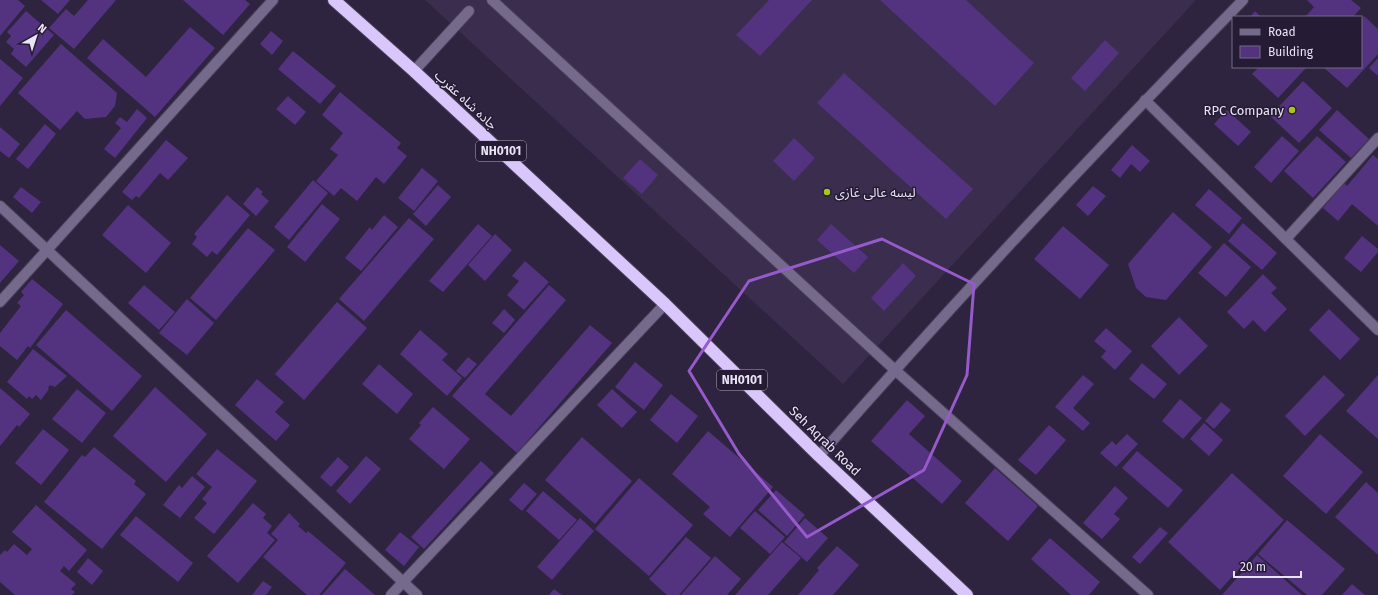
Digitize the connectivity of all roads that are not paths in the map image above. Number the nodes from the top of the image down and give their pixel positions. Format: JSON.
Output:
{"nodes":[{"id":1,"x":273,"y":0,"type":"edge"},
{"id":2,"x":334,"y":0,"type":"edge"},
{"id":3,"x":492,"y":0,"type":"edge"},
{"id":4,"x":1243,"y":0,"type":"edge"},
{"id":5,"x":469,"y":11,"type":"dead end"},
{"id":6,"x":414,"y":71,"type":"junction"},
{"id":7,"x":1145,"y":100,"type":"junction"},
{"id":8,"x":1378,"y":138,"type":"edge"},
{"id":9,"x":0,"y":206,"type":"edge"},
{"id":10,"x":1286,"y":239,"type":"junction"},
{"id":11,"x":46,"y":249,"type":"junction"},
{"id":12,"x":0,"y":302,"type":"edge"},
{"id":13,"x":665,"y":304,"type":"junction"},
{"id":14,"x":1378,"y":330,"type":"edge"},
{"id":15,"x":895,"y":370,"type":"junction"},
{"id":16,"x":819,"y":456,"type":"junction"},
{"id":17,"x":403,"y":582,"type":"junction"},
{"id":18,"x":391,"y":595,"type":"edge"},
{"id":19,"x":417,"y":595,"type":"edge"},
{"id":20,"x":967,"y":595,"type":"edge"},
{"id":21,"x":1148,"y":595,"type":"edge"}],
"edges":[{"from":1,"to":11,"type":"street"},
{"from":2,"to":6,"type":"highway","name":"جاده شاه عقرب","number":"NH0101"},
{"from":3,"to":15,"type":"street"},
{"from":4,"to":7,"type":"street"},
{"from":5,"to":6,"type":"street"},
{"from":6,"to":13,"type":"highway","name":"جاده شاه عقرب","number":"NH0101"},
{"from":7,"to":10,"type":"street"},
{"from":7,"to":15,"type":"street"},
{"from":8,"to":10,"type":"street"},
{"from":9,"to":11,"type":"street"},
{"from":10,"to":14,"type":"street"},
{"from":11,"to":12,"type":"street"},
{"from":11,"to":17,"type":"street"},
{"from":13,"to":16,"type":"highway","name":"Seh Aqrab Road","number":"NH0101"},
{"from":13,"to":17,"type":"street"},
{"from":15,"to":16,"type":"street"},
{"from":15,"to":21,"type":"street"},
{"from":16,"to":20,"type":"highway","name":"Seh Aqrab Road","number":"NH0101"},
{"from":17,"to":18,"type":"street"},
{"from":17,"to":19,"type":"street"}]}
